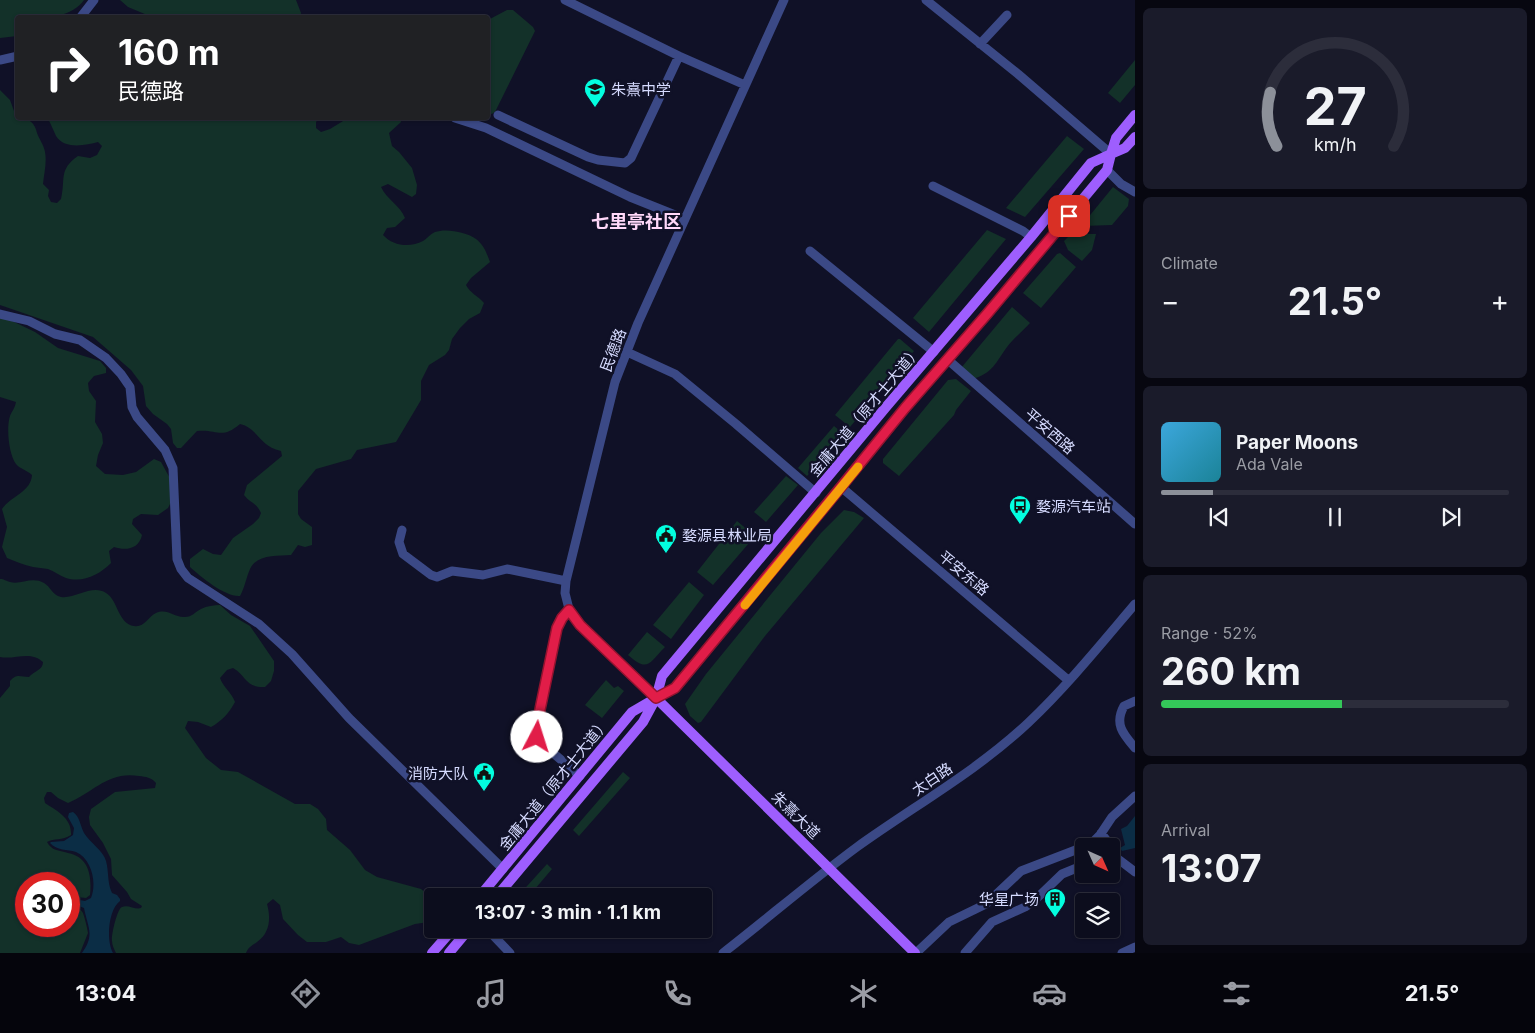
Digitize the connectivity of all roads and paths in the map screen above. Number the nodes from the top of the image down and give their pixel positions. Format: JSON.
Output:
{"nodes":[{"id":1,"x":94,"y":0,"type":"edge"},
{"id":2,"x":565,"y":0,"type":"edge"},
{"id":3,"x":784,"y":0,"type":"edge"},
{"id":4,"x":926,"y":0,"type":"edge"},
{"id":5,"x":82,"y":15,"type":"edge"},
{"id":6,"x":1007,"y":15,"type":"dead end"},
{"id":7,"x":980,"y":44,"type":"junction"},
{"id":8,"x":679,"y":56,"type":"junction"},
{"id":9,"x":15,"y":57,"type":"edge"},
{"id":10,"x":0,"y":60,"type":"edge"},
{"id":11,"x":746,"y":85,"type":"junction"},
{"id":12,"x":498,"y":115,"type":"dead end"},
{"id":13,"x":1135,"y":115,"type":"edge"},
{"id":14,"x":461,"y":120,"type":"edge"},
{"id":15,"x":1135,"y":137,"type":"edge"},
{"id":16,"x":1111,"y":154,"type":"junction"},
{"id":17,"x":1107,"y":170,"type":"junction"},
{"id":18,"x":933,"y":186,"type":"dead end"},
{"id":19,"x":1135,"y":192,"type":"edge"},
{"id":20,"x":685,"y":219,"type":"junction"},
{"id":21,"x":1031,"y":237,"type":"junction"},
{"id":22,"x":810,"y":251,"type":"dead end"},
{"id":23,"x":0,"y":314,"type":"edge"},
{"id":24,"x":626,"y":352,"type":"junction"},
{"id":25,"x":934,"y":352,"type":"junction"},
{"id":26,"x":947,"y":359,"type":"junction"},
{"id":27,"x":841,"y":487,"type":"junction"},
{"id":28,"x":816,"y":493,"type":"junction"},
{"id":29,"x":1135,"y":524,"type":"edge"},
{"id":30,"x":402,"y":530,"type":"dead end"},
{"id":31,"x":566,"y":581,"type":"junction"},
{"id":32,"x":1135,"y":604,"type":"edge"},
{"id":33,"x":569,"y":610,"type":"junction"},
{"id":34,"x":1068,"y":680,"type":"junction"},
{"id":35,"x":656,"y":698,"type":"junction"},
{"id":36,"x":1135,"y":700,"type":"edge"},
{"id":37,"x":1135,"y":748,"type":"edge"},
{"id":38,"x":580,"y":776,"type":"junction"},
{"id":39,"x":1135,"y":796,"type":"edge"},
{"id":40,"x":1101,"y":833,"type":"junction"},
{"id":41,"x":1105,"y":838,"type":"edge"},
{"id":42,"x":1120,"y":861,"type":"edge"},
{"id":43,"x":503,"y":869,"type":"junction"},
{"id":44,"x":830,"y":869,"type":"junction"},
{"id":45,"x":1075,"y":869,"type":"edge"},
{"id":46,"x":1135,"y":872,"type":"edge"},
{"id":47,"x":487,"y":888,"type":"edge"},
{"id":48,"x":504,"y":888,"type":"edge"},
{"id":49,"x":445,"y":938,"type":"edge"},
{"id":50,"x":461,"y":938,"type":"edge"},
{"id":51,"x":496,"y":938,"type":"edge"},
{"id":52,"x":1135,"y":947,"type":"edge"},
{"id":53,"x":432,"y":953,"type":"edge"},
{"id":54,"x":448,"y":953,"type":"edge"},
{"id":55,"x":510,"y":953,"type":"edge"},
{"id":56,"x":723,"y":953,"type":"edge"},
{"id":57,"x":916,"y":953,"type":"edge"},
{"id":58,"x":965,"y":953,"type":"edge"},
{"id":59,"x":1122,"y":953,"type":"edge"}],
"edges":[{"from":1,"to":5,"type":"street"},
{"from":2,"to":8,"type":"street"},
{"from":3,"to":11,"type":"street","name":"民德路"},
{"from":4,"to":7,"type":"street"},
{"from":6,"to":7,"type":"street"},
{"from":7,"to":16,"type":"street"},
{"from":8,"to":11,"type":"street"},
{"from":8,"to":12,"type":"street"},
{"from":9,"to":10,"type":"street"},
{"from":11,"to":20,"type":"street","name":"民德路"},
{"from":13,"to":16,"type":"main road","name":"金庸大道（原才士大道）"},
{"from":14,"to":20,"type":"street"},
{"from":15,"to":16,"type":"main road","name":"金庸大道（原才士大道）"},
{"from":16,"to":17,"type":"main road","name":"金庸大道（原才士大道）"},
{"from":16,"to":21,"type":"main road","name":"金庸大道（原才士大道）"},
{"from":17,"to":19,"type":"street"},
{"from":17,"to":26,"type":"main road","name":"金庸大道（原才士大道）"},
{"from":18,"to":21,"type":"street"},
{"from":20,"to":24,"type":"street","name":"民德路"},
{"from":21,"to":25,"type":"main road","name":"金庸大道（原才士大道）"},
{"from":22,"to":25,"type":"street"},
{"from":23,"to":43,"type":"street"},
{"from":24,"to":28,"type":"street"},
{"from":24,"to":31,"type":"street","name":"民德路"},
{"from":25,"to":28,"type":"main road","name":"金庸大道（原才士大道）"},
{"from":26,"to":27,"type":"main road","name":"金庸大道（原才士大道）"},
{"from":26,"to":29,"type":"street","name":"平安西路"},
{"from":27,"to":34,"type":"street","name":"平安东路"},
{"from":27,"to":35,"type":"main road","name":"金庸大道（原才士大道）"},
{"from":28,"to":35,"type":"main road","name":"金庸大道（原才士大道）"},
{"from":30,"to":31,"type":"street"},
{"from":31,"to":33,"type":"street","name":"民德路"},
{"from":32,"to":34,"type":"street","name":"太白路"},
{"from":33,"to":35,"type":"street"},
{"from":33,"to":38,"type":"street"},
{"from":34,"to":44,"type":"street","name":"太白路"},
{"from":35,"to":38,"type":"main road","name":"金庸大道（原才士大道）"},
{"from":35,"to":44,"type":"main road","name":"朱熹大道"},
{"from":35,"to":48,"type":"main road","name":"金庸大道（原才士大道）"},
{"from":36,"to":37,"type":"street"},
{"from":38,"to":43,"type":"main road","name":"金庸大道（原才士大道）"},
{"from":39,"to":40,"type":"street"},
{"from":40,"to":41,"type":"street"},
{"from":40,"to":57,"type":"street"},
{"from":42,"to":46,"type":"street"},
{"from":43,"to":47,"type":"main road","name":"金庸大道（原才士大道）"},
{"from":44,"to":56,"type":"street","name":"太白路"},
{"from":44,"to":57,"type":"main road","name":"朱熹大道"},
{"from":45,"to":58,"type":"street"},
{"from":49,"to":53,"type":"main road"},
{"from":50,"to":54,"type":"main road"},
{"from":51,"to":55,"type":"street"},
{"from":52,"to":59,"type":"street"}]}
